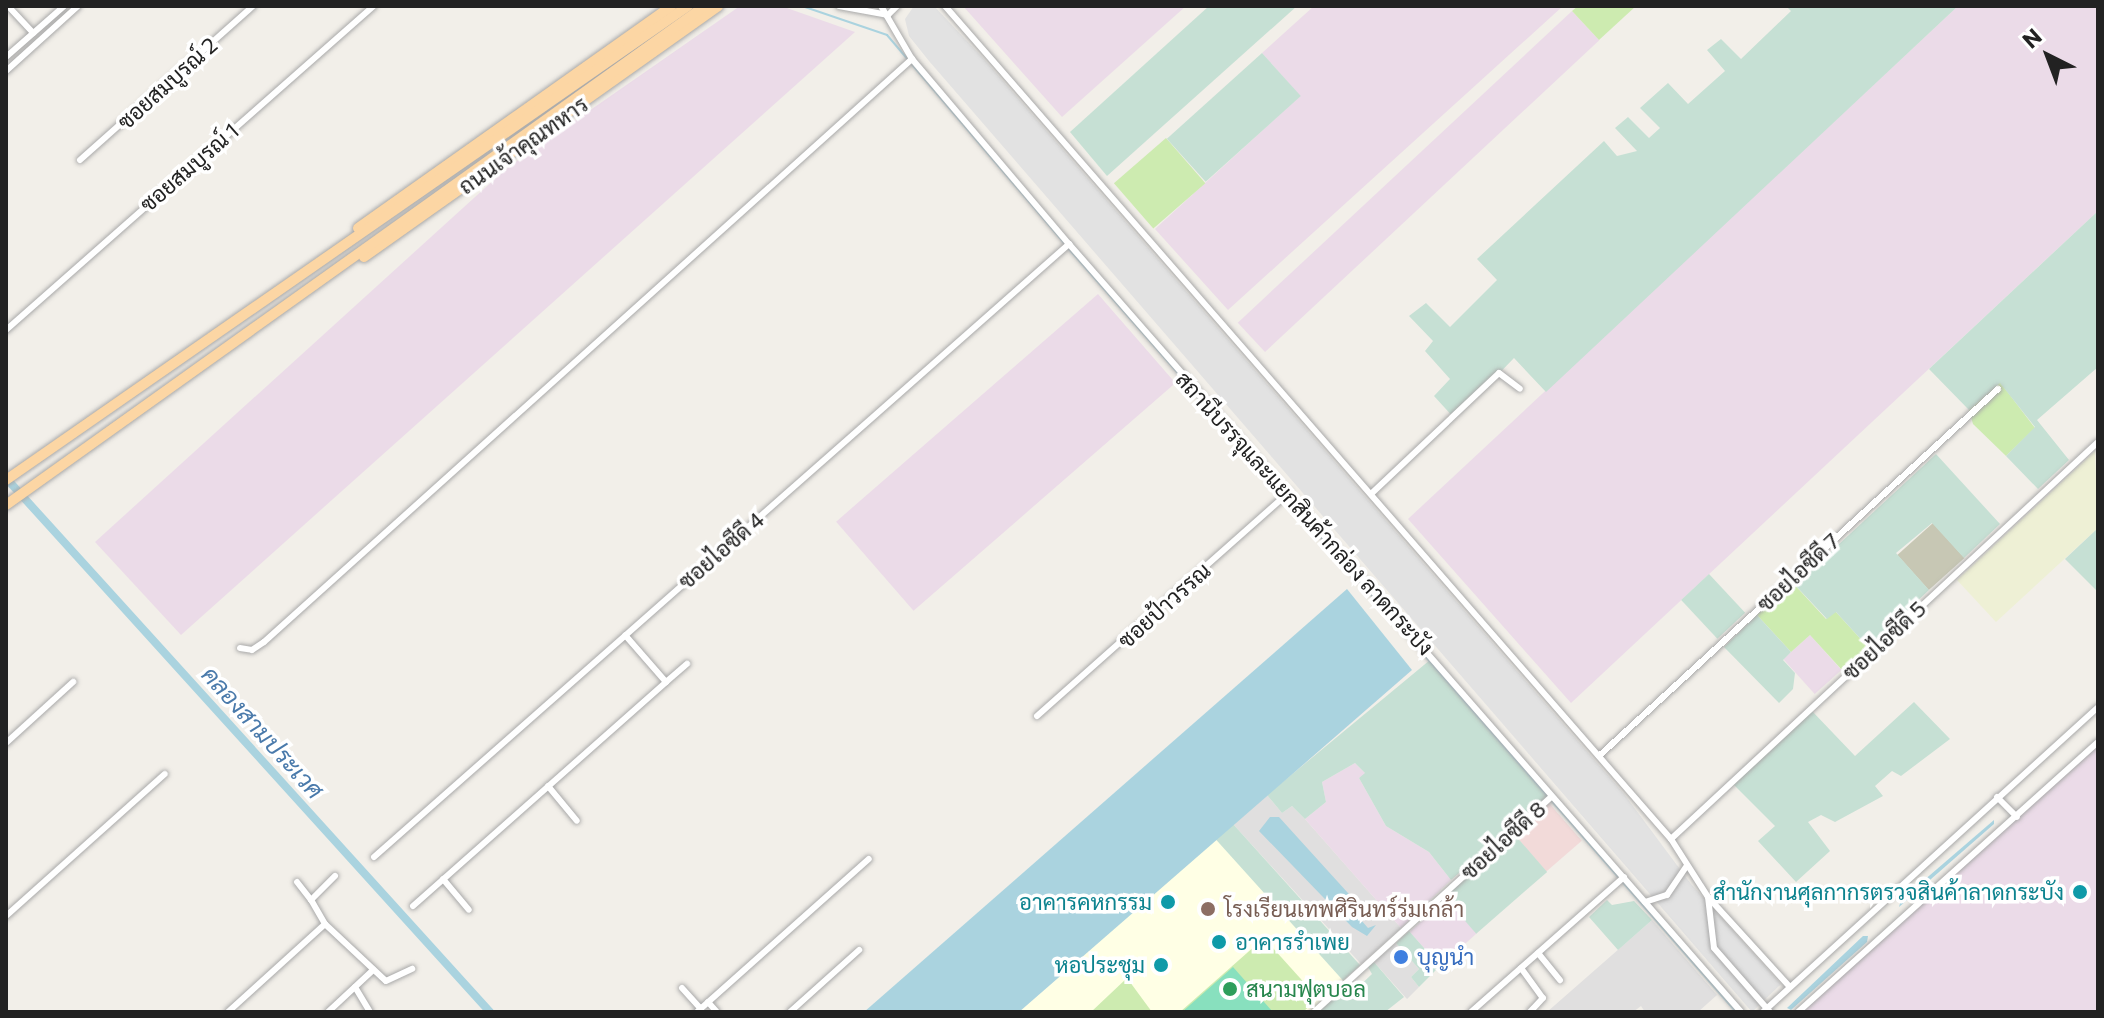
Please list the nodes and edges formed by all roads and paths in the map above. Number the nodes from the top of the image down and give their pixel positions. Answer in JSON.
{"nodes":[{"id":1,"x":8,"y":6,"type":"edge"},
{"id":2,"x":64,"y":6,"type":"edge"},
{"id":3,"x":78,"y":6,"type":"edge"},
{"id":4,"x":253,"y":6,"type":"edge"},
{"id":5,"x":373,"y":6,"type":"edge"},
{"id":6,"x":671,"y":6,"type":"edge"},
{"id":7,"x":688,"y":6,"type":"edge"},
{"id":8,"x":705,"y":6,"type":"edge"},
{"id":9,"x":718,"y":6,"type":"edge"},
{"id":10,"x":839,"y":6,"type":"edge"},
{"id":11,"x":881,"y":6,"type":"edge"},
{"id":12,"x":897,"y":6,"type":"edge"},
{"id":13,"x":945,"y":6,"type":"edge"},
{"id":14,"x":888,"y":15,"type":"junction"},
{"id":15,"x":33,"y":33,"type":"junction"},
{"id":16,"x":6,"y":57,"type":"edge"},
{"id":17,"x":912,"y":59,"type":"junction"},
{"id":18,"x":6,"y":71,"type":"edge"},
{"id":19,"x":562,"y":101,"type":"junction"},
{"id":20,"x":80,"y":160,"type":"dead end"},
{"id":21,"x":1069,"y":244,"type":"junction"},
{"id":22,"x":314,"y":265,"type":"junction"},
{"id":23,"x":324,"y":279,"type":"junction"},
{"id":24,"x":6,"y":330,"type":"edge"},
{"id":25,"x":1520,"y":389,"type":"dead end"},
{"id":26,"x":1998,"y":389,"type":"dead end"},
{"id":27,"x":2098,"y":442,"type":"edge"},
{"id":28,"x":6,"y":480,"type":"edge"},
{"id":29,"x":1289,"y":492,"type":"junction"},
{"id":30,"x":1371,"y":494,"type":"junction"},
{"id":31,"x":6,"y":505,"type":"edge"},
{"id":32,"x":625,"y":635,"type":"junction"},
{"id":33,"x":240,"y":648,"type":"dead end"},
{"id":34,"x":687,"y":664,"type":"dead end"},
{"id":35,"x":73,"y":682,"type":"dead end"},
{"id":36,"x":666,"y":682,"type":"junction"},
{"id":37,"x":2098,"y":707,"type":"edge"},
{"id":38,"x":1037,"y":716,"type":"dead end"},
{"id":39,"x":2098,"y":742,"type":"edge"},
{"id":40,"x":6,"y":743,"type":"edge"},
{"id":41,"x":1599,"y":756,"type":"junction"},
{"id":42,"x":165,"y":774,"type":"dead end"},
{"id":43,"x":548,"y":786,"type":"junction"},
{"id":44,"x":1997,"y":797,"type":"junction"},
{"id":45,"x":1549,"y":799,"type":"junction"},
{"id":46,"x":2017,"y":817,"type":"junction"},
{"id":47,"x":577,"y":821,"type":"dead end"},
{"id":48,"x":1671,"y":839,"type":"junction"},
{"id":49,"x":374,"y":857,"type":"dead end"},
{"id":50,"x":869,"y":859,"type":"dead end"},
{"id":51,"x":1686,"y":867,"type":"junction"},
{"id":52,"x":335,"y":876,"type":"dead end"},
{"id":53,"x":443,"y":879,"type":"junction"},
{"id":54,"x":1621,"y":879,"type":"junction"},
{"id":55,"x":297,"y":882,"type":"dead end"},
{"id":56,"x":1708,"y":897,"type":"junction"},
{"id":57,"x":311,"y":900,"type":"junction"},
{"id":58,"x":1645,"y":902,"type":"junction"},
{"id":59,"x":413,"y":906,"type":"dead end"},
{"id":60,"x":469,"y":910,"type":"dead end"},
{"id":61,"x":6,"y":916,"type":"edge"},
{"id":62,"x":325,"y":924,"type":"junction"},
{"id":63,"x":859,"y":950,"type":"dead end"},
{"id":64,"x":1538,"y":953,"type":"junction"},
{"id":65,"x":1521,"y":968,"type":"junction"},
{"id":66,"x":412,"y":969,"type":"dead end"},
{"id":67,"x":373,"y":970,"type":"junction"},
{"id":68,"x":1560,"y":980,"type":"dead end"},
{"id":69,"x":1788,"y":985,"type":"junction"},
{"id":70,"x":355,"y":987,"type":"junction"},
{"id":71,"x":682,"y":988,"type":"dead end"},
{"id":72,"x":708,"y":1002,"type":"junction"},
{"id":73,"x":1766,"y":1010,"type":"edge"},
{"id":74,"x":699,"y":1011,"type":"edge"},
{"id":75,"x":228,"y":1012,"type":"edge"},
{"id":76,"x":328,"y":1012,"type":"edge"},
{"id":77,"x":370,"y":1012,"type":"edge"},
{"id":78,"x":717,"y":1012,"type":"edge"},
{"id":79,"x":790,"y":1012,"type":"edge"},
{"id":80,"x":1314,"y":1012,"type":"edge"},
{"id":81,"x":1471,"y":1012,"type":"edge"},
{"id":82,"x":1530,"y":1012,"type":"edge"},
{"id":83,"x":1741,"y":1012,"type":"edge"},
{"id":84,"x":1798,"y":1012,"type":"edge"}],
"edges":[{"from":1,"to":15,"type":"street"},
{"from":2,"to":15,"type":"street"},
{"from":3,"to":18,"type":"street"},
{"from":4,"to":20,"type":"street","name":"ซอยสมบูรณ์ 2"},
{"from":5,"to":24,"type":"street","name":"ซอยสมบูรณ์ 1"},
{"from":6,"to":22,"type":"main road","name":"ถนนเจ้าคุณทหาร"},
{"from":7,"to":19,"type":"main road","name":"ถนนเจ้าคุณทหาร"},
{"from":8,"to":19,"type":"main road","name":"ถนนเจ้าคุณทหาร"},
{"from":9,"to":23,"type":"main road","name":"ถนนเจ้าคุณทหาร"},
{"from":10,"to":14,"type":"street"},
{"from":11,"to":14,"type":"street","name":"สถานีบรรจุและแยกสินค้ากล่อง ลาดกระบัง"},
{"from":12,"to":14,"type":"street"},
{"from":13,"to":30,"type":"street"},
{"from":14,"to":17,"type":"street","name":"สถานีบรรจุและแยกสินค้ากล่อง ลาดกระบัง"},
{"from":15,"to":16,"type":"street"},
{"from":17,"to":21,"type":"street","name":"สถานีบรรจุและแยกสินค้ากล่อง ลาดกระบัง"},
{"from":17,"to":33,"type":"street"},
{"from":19,"to":22,"type":"main road","name":"ถนนเจ้าคุณทหาร"},
{"from":19,"to":23,"type":"main road","name":"ถนนเจ้าคุณทหาร"},
{"from":21,"to":29,"type":"street","name":"สถานีบรรจุและแยกสินค้ากล่อง ลาดกระบัง"},
{"from":21,"to":32,"type":"street","name":"ซอยไอซีดี 4"},
{"from":22,"to":28,"type":"main road","name":"ถนนเจ้าคุณทหาร"},
{"from":23,"to":31,"type":"main road","name":"ถนนเจ้าคุณทหาร"},
{"from":25,"to":30,"type":"street"},
{"from":26,"to":41,"type":"street","name":"ซอยไอซีดี 7"},
{"from":27,"to":48,"type":"street","name":"ซอยไอซีดี 5"},
{"from":29,"to":38,"type":"street","name":"ซอยป้าวรรณ"},
{"from":29,"to":45,"type":"street","name":"สถานีบรรจุและแยกสินค้ากล่อง ลาดกระบัง"},
{"from":30,"to":41,"type":"street"},
{"from":32,"to":36,"type":"street"},
{"from":32,"to":49,"type":"street","name":"ซอยไอซีดี 4"},
{"from":34,"to":36,"type":"street"},
{"from":35,"to":40,"type":"street"},
{"from":36,"to":43,"type":"street"},
{"from":37,"to":44,"type":"street"},
{"from":39,"to":46,"type":"street"},
{"from":41,"to":48,"type":"street"},
{"from":42,"to":61,"type":"street"},
{"from":43,"to":47,"type":"street"},
{"from":43,"to":53,"type":"street"},
{"from":44,"to":46,"type":"street"},
{"from":44,"to":69,"type":"street"},
{"from":45,"to":54,"type":"street","name":"สถานีบรรจุและแยกสินค้ากล่อง ลาดกระบัง"},
{"from":45,"to":80,"type":"street","name":"ซอยไอซีดี 8"},
{"from":46,"to":84,"type":"street"},
{"from":48,"to":51,"type":"street"},
{"from":50,"to":72,"type":"street"},
{"from":51,"to":56,"type":"street"},
{"from":51,"to":58,"type":"street"},
{"from":52,"to":57,"type":"street"},
{"from":53,"to":59,"type":"street"},
{"from":53,"to":60,"type":"street"},
{"from":54,"to":58,"type":"street","name":"สถานีบรรจุและแยกสินค้ากล่อง ลาดกระบัง"},
{"from":54,"to":64,"type":"street"},
{"from":55,"to":57,"type":"street"},
{"from":56,"to":69,"type":"street"},
{"from":56,"to":73,"type":"street"},
{"from":57,"to":62,"type":"street"},
{"from":58,"to":83,"type":"street","name":"สถานีบรรจุและแยกสินค้ากล่อง ลาดกระบัง"},
{"from":62,"to":67,"type":"street"},
{"from":62,"to":75,"type":"street"},
{"from":63,"to":79,"type":"street"},
{"from":64,"to":65,"type":"street"},
{"from":64,"to":68,"type":"street"},
{"from":65,"to":81,"type":"street"},
{"from":65,"to":82,"type":"street"},
{"from":66,"to":67,"type":"street"},
{"from":67,"to":70,"type":"street"},
{"from":69,"to":73,"type":"street"},
{"from":70,"to":76,"type":"street"},
{"from":70,"to":77,"type":"street"},
{"from":71,"to":74,"type":"street"},
{"from":72,"to":74,"type":"street"},
{"from":72,"to":78,"type":"street"}]}
